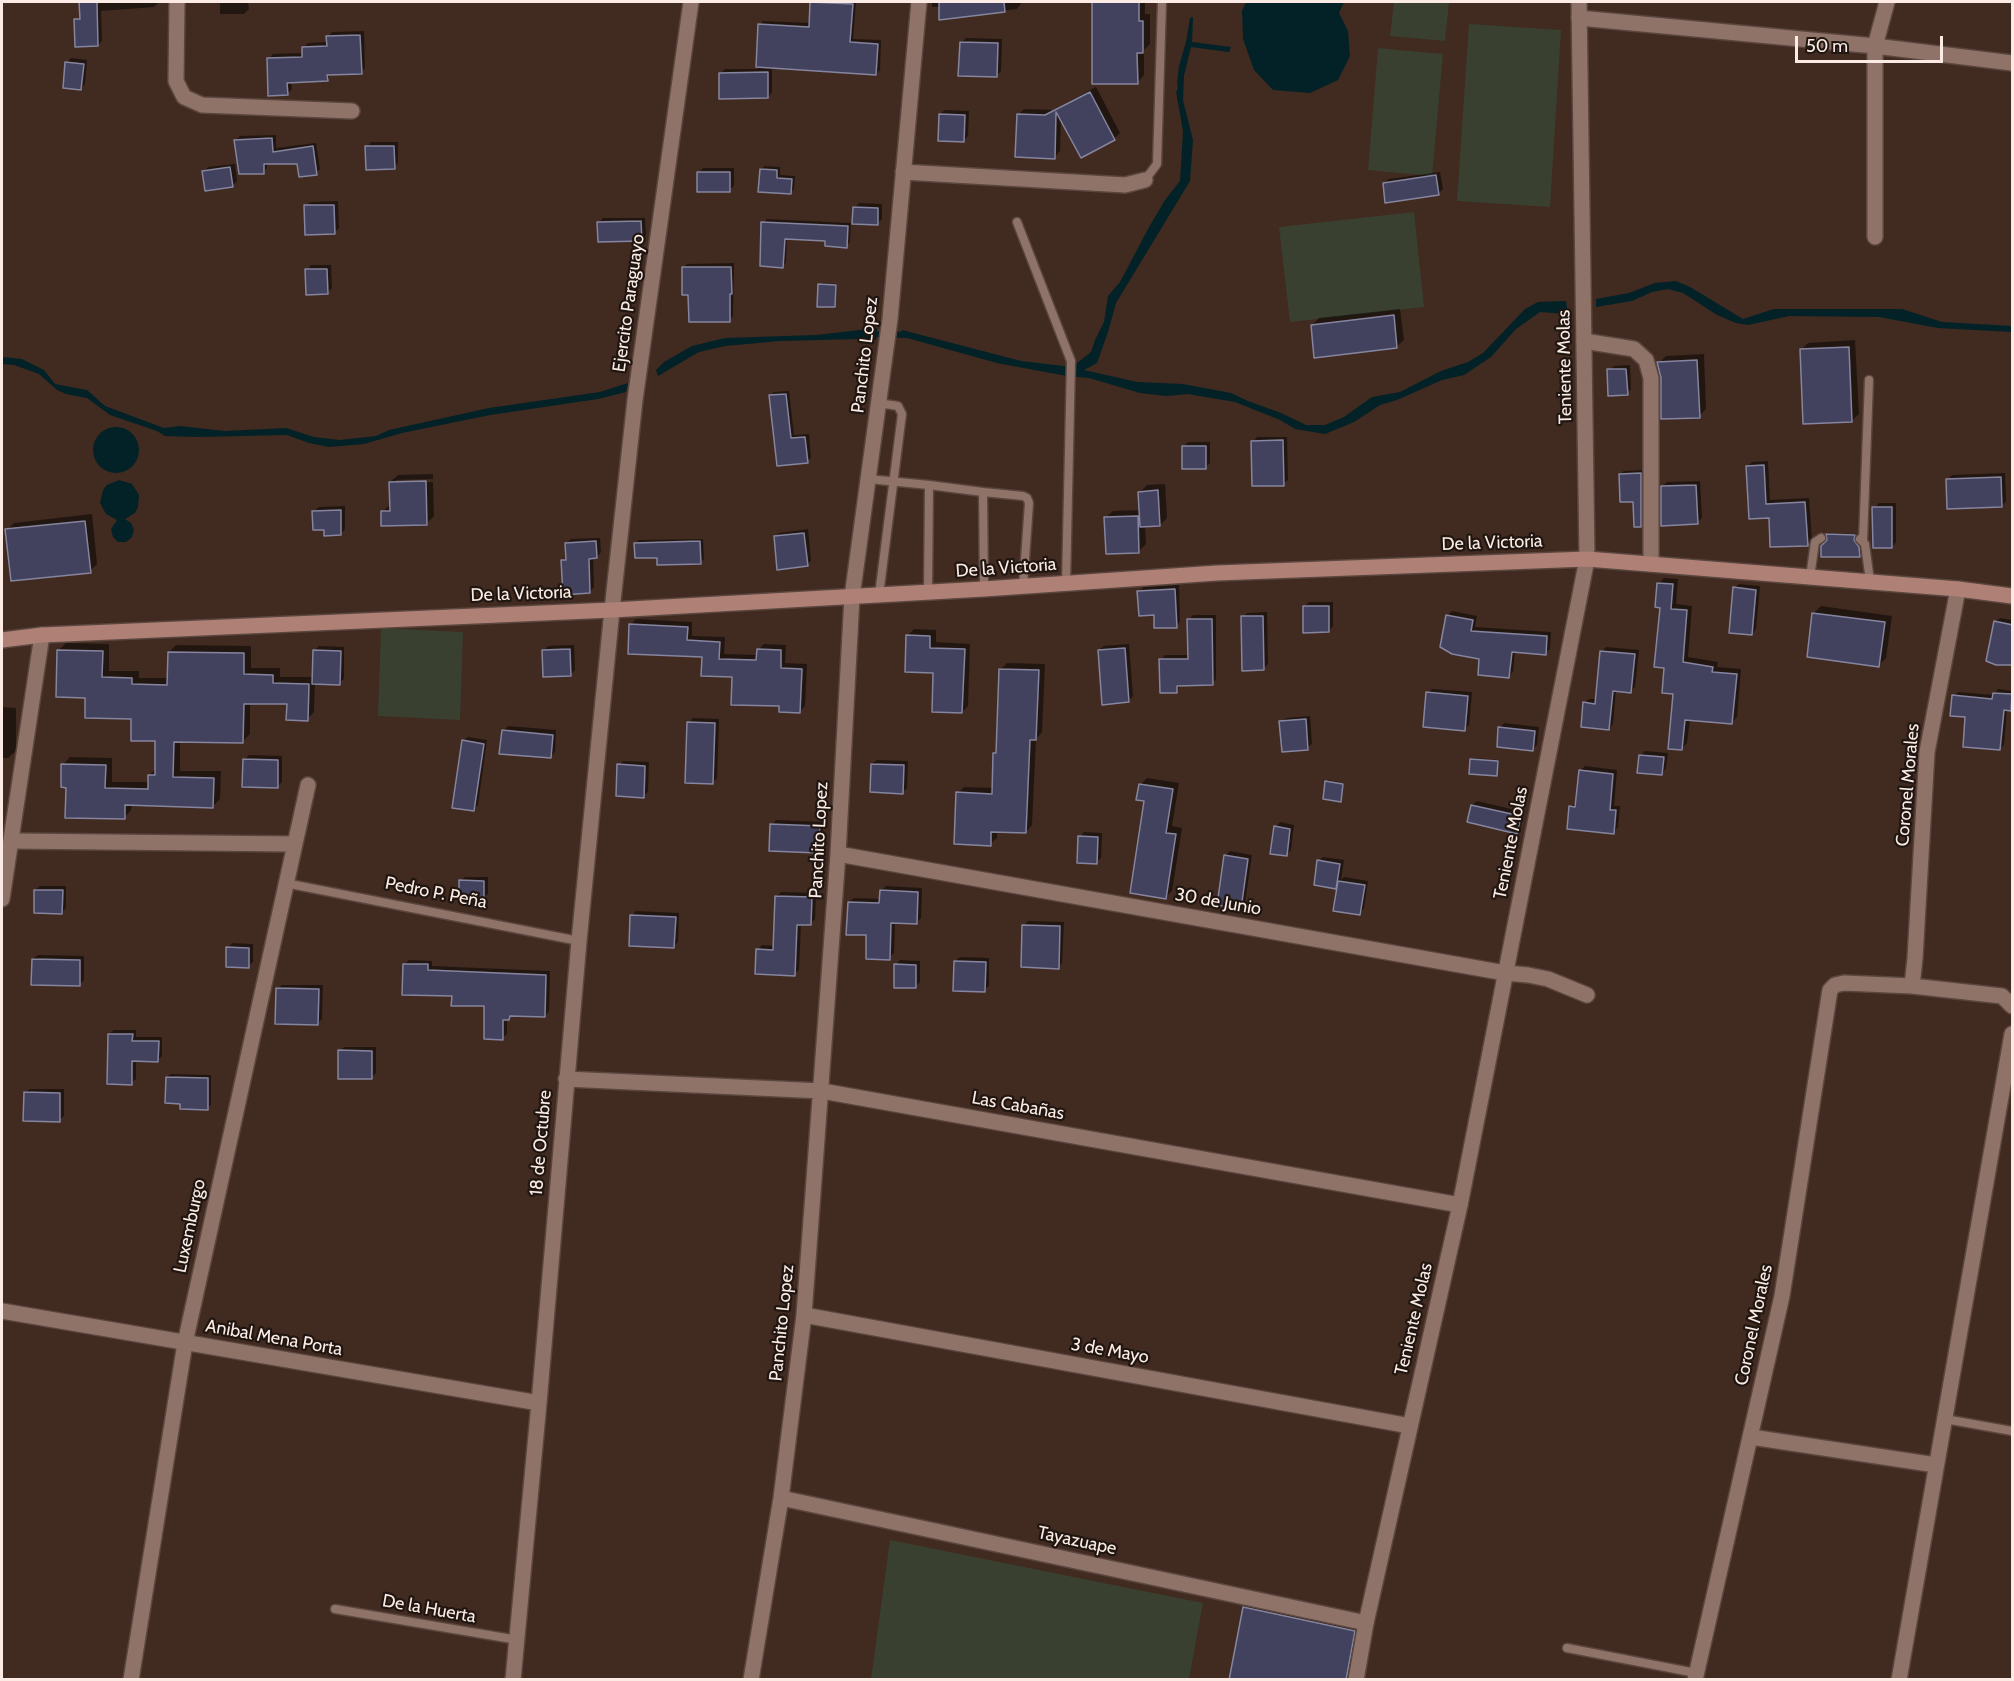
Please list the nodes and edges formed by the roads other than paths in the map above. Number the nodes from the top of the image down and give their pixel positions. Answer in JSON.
{"nodes":[{"id":1,"x":177,"y":2,"type":"edge"},
{"id":2,"x":691,"y":2,"type":"edge"},
{"id":3,"x":920,"y":2,"type":"edge"},
{"id":4,"x":1162,"y":2,"type":"edge"},
{"id":5,"x":1579,"y":2,"type":"edge"},
{"id":6,"x":1887,"y":2,"type":"edge"},
{"id":7,"x":1579,"y":18,"type":"junction"},
{"id":8,"x":1875,"y":46,"type":"junction"},
{"id":9,"x":2013,"y":63,"type":"edge"},
{"id":10,"x":352,"y":111,"type":"dead end"},
{"id":11,"x":903,"y":172,"type":"junction"},
{"id":12,"x":1145,"y":180,"type":"joint"},
{"id":13,"x":1017,"y":222,"type":"dead end"},
{"id":14,"x":1875,"y":237,"type":"dead end"},
{"id":15,"x":1584,"y":340,"type":"junction"},
{"id":16,"x":1869,"y":380,"type":"dead end"},
{"id":17,"x":878,"y":403,"type":"junction"},
{"id":18,"x":868,"y":479,"type":"junction"},
{"id":19,"x":892,"y":482,"type":"junction"},
{"id":20,"x":929,"y":485,"type":"junction"},
{"id":21,"x":983,"y":492,"type":"junction"},
{"id":22,"x":1821,"y":538,"type":"dead end"},
{"id":23,"x":1587,"y":559,"type":"junction"},
{"id":24,"x":1651,"y":564,"type":"junction"},
{"id":25,"x":1810,"y":577,"type":"junction"},
{"id":26,"x":1870,"y":581,"type":"junction"},
{"id":27,"x":1066,"y":584,"type":"junction"},
{"id":28,"x":1023,"y":587,"type":"junction"},
{"id":29,"x":1958,"y":589,"type":"junction"},
{"id":30,"x":984,"y":590,"type":"junction"},
{"id":31,"x":928,"y":592,"type":"junction"},
{"id":32,"x":879,"y":595,"type":"junction"},
{"id":33,"x":2013,"y":596,"type":"edge"},
{"id":34,"x":852,"y":597,"type":"junction"},
{"id":35,"x":612,"y":610,"type":"junction"},
{"id":36,"x":42,"y":635,"type":"junction"},
{"id":37,"x":2,"y":640,"type":"edge"},
{"id":38,"x":308,"y":785,"type":"dead end"},
{"id":39,"x":12,"y":841,"type":"junction"},
{"id":40,"x":294,"y":844,"type":"junction"},
{"id":41,"x":838,"y":854,"type":"junction"},
{"id":42,"x":285,"y":884,"type":"junction"},
{"id":43,"x":2,"y":899,"type":"edge"},
{"id":44,"x":579,"y":941,"type":"junction"},
{"id":45,"x":1505,"y":973,"type":"junction"},
{"id":46,"x":1911,"y":986,"type":"junction"},
{"id":47,"x":1587,"y":995,"type":"dead end"},
{"id":48,"x":2013,"y":1006,"type":"edge"},
{"id":49,"x":2013,"y":1034,"type":"edge"},
{"id":50,"x":566,"y":1079,"type":"junction"},
{"id":51,"x":822,"y":1091,"type":"junction"},
{"id":52,"x":1460,"y":1205,"type":"junction"},
{"id":53,"x":2,"y":1311,"type":"edge"},
{"id":54,"x":804,"y":1315,"type":"junction"},
{"id":55,"x":185,"y":1342,"type":"junction"},
{"id":56,"x":539,"y":1403,"type":"junction"},
{"id":57,"x":1945,"y":1419,"type":"junction"},
{"id":58,"x":1410,"y":1426,"type":"junction"},
{"id":59,"x":2013,"y":1431,"type":"edge"},
{"id":60,"x":1751,"y":1437,"type":"junction"},
{"id":61,"x":1936,"y":1465,"type":"junction"},
{"id":62,"x":781,"y":1498,"type":"junction"},
{"id":63,"x":335,"y":1610,"type":"dead end"},
{"id":64,"x":1366,"y":1623,"type":"junction"},
{"id":65,"x":518,"y":1640,"type":"junction"},
{"id":66,"x":1567,"y":1648,"type":"dead end"},
{"id":67,"x":1696,"y":1676,"type":"edge"},
{"id":68,"x":514,"y":1679,"type":"edge"},
{"id":69,"x":131,"y":1680,"type":"edge"},
{"id":70,"x":751,"y":1680,"type":"edge"},
{"id":71,"x":1356,"y":1680,"type":"edge"},
{"id":72,"x":1899,"y":1680,"type":"edge"}],
"edges":[{"from":1,"to":10,"type":"street"},
{"from":2,"to":35,"type":"street","name":"Ejercito Paraguayo"},
{"from":3,"to":11,"type":"street","name":"Panchito Lopez"},
{"from":4,"to":12,"type":"lane"},
{"from":5,"to":7,"type":"street","name":"Teniente Molas"},
{"from":6,"to":8,"type":"street"},
{"from":7,"to":8,"type":"street"},
{"from":7,"to":15,"type":"street","name":"Teniente Molas"},
{"from":8,"to":9,"type":"street"},
{"from":8,"to":14,"type":"street"},
{"from":11,"to":12,"type":"street"},
{"from":11,"to":17,"type":"street","name":"Panchito Lopez"},
{"from":13,"to":27,"type":"lane"},
{"from":15,"to":23,"type":"street","name":"Teniente Molas"},
{"from":15,"to":24,"type":"street"},
{"from":16,"to":26,"type":"lane"},
{"from":17,"to":18,"type":"street","name":"Panchito Lopez"},
{"from":17,"to":19,"type":"lane"},
{"from":18,"to":19,"type":"lane"},
{"from":18,"to":34,"type":"street","name":"Panchito Lopez"},
{"from":19,"to":20,"type":"lane"},
{"from":19,"to":32,"type":"lane"},
{"from":20,"to":21,"type":"lane"},
{"from":20,"to":31,"type":"lane"},
{"from":21,"to":28,"type":"lane"},
{"from":21,"to":30,"type":"lane"},
{"from":22,"to":25,"type":"lane"},
{"from":23,"to":24,"type":"main road","name":"De la Victoria"},
{"from":23,"to":27,"type":"main road","name":"De la Victoria"},
{"from":23,"to":45,"type":"street","name":"Teniente Molas"},
{"from":24,"to":25,"type":"main road","name":"De la Victoria"},
{"from":25,"to":26,"type":"main road","name":"De la Victoria"},
{"from":26,"to":29,"type":"main road","name":"De la Victoria"},
{"from":27,"to":28,"type":"main road","name":"De la Victoria"},
{"from":28,"to":30,"type":"main road","name":"De la Victoria"},
{"from":29,"to":33,"type":"main road","name":"De la Victoria"},
{"from":29,"to":46,"type":"street","name":"Coronel Morales"},
{"from":30,"to":31,"type":"main road","name":"De la Victoria"},
{"from":31,"to":32,"type":"main road","name":"De la Victoria"},
{"from":32,"to":34,"type":"main road","name":"De la Victoria"},
{"from":34,"to":35,"type":"main road","name":"De la Victoria"},
{"from":34,"to":41,"type":"street","name":"Panchito Lopez"},
{"from":35,"to":36,"type":"main road","name":"De la Victoria"},
{"from":35,"to":44,"type":"street","name":"18 de Octubre"},
{"from":36,"to":37,"type":"main road","name":"De la Victoria"},
{"from":36,"to":39,"type":"street"},
{"from":38,"to":40,"type":"street","name":"Luxemburgo"},
{"from":39,"to":40,"type":"street"},
{"from":39,"to":43,"type":"street"},
{"from":40,"to":42,"type":"street","name":"Luxemburgo"},
{"from":41,"to":45,"type":"street","name":"30 de Junio"},
{"from":41,"to":51,"type":"street","name":"Panchito Lopez"},
{"from":42,"to":44,"type":"lane","name":"Pedro P. Peña"},
{"from":42,"to":55,"type":"street","name":"Luxemburgo"},
{"from":44,"to":50,"type":"street","name":"18 de Octubre"},
{"from":45,"to":47,"type":"street","name":"30 de Junio"},
{"from":45,"to":52,"type":"street","name":"Teniente Molas"},
{"from":46,"to":48,"type":"street"},
{"from":46,"to":60,"type":"street","name":"Coronel Morales"},
{"from":49,"to":57,"type":"street"},
{"from":50,"to":51,"type":"street","name":"Las Cabañas"},
{"from":50,"to":56,"type":"street","name":"18 de Octubre"},
{"from":51,"to":52,"type":"street","name":"Las Cabañas"},
{"from":51,"to":54,"type":"street","name":"Panchito Lopez"},
{"from":52,"to":58,"type":"street","name":"Teniente Molas"},
{"from":53,"to":55,"type":"street","name":"Anibal Mena Porta"},
{"from":54,"to":58,"type":"street","name":"3 de Mayo"},
{"from":54,"to":62,"type":"street","name":"Panchito Lopez"},
{"from":55,"to":56,"type":"street","name":"Anibal Mena Porta"},
{"from":55,"to":69,"type":"street","name":"Luxemburgo"},
{"from":56,"to":65,"type":"street","name":"18 de Octubre"},
{"from":57,"to":59,"type":"lane"},
{"from":57,"to":61,"type":"street"},
{"from":58,"to":64,"type":"street","name":"Teniente Molas"},
{"from":60,"to":61,"type":"street"},
{"from":60,"to":67,"type":"street","name":"Coronel Morales"},
{"from":61,"to":72,"type":"street"},
{"from":62,"to":64,"type":"street","name":"Tayazuape"},
{"from":62,"to":70,"type":"street","name":"Panchito Lopez"},
{"from":63,"to":65,"type":"lane","name":"De la Huerta"},
{"from":64,"to":71,"type":"street","name":"Teniente Molas"},
{"from":65,"to":68,"type":"street","name":"18 de Octubre"},
{"from":66,"to":67,"type":"lane"}]}
